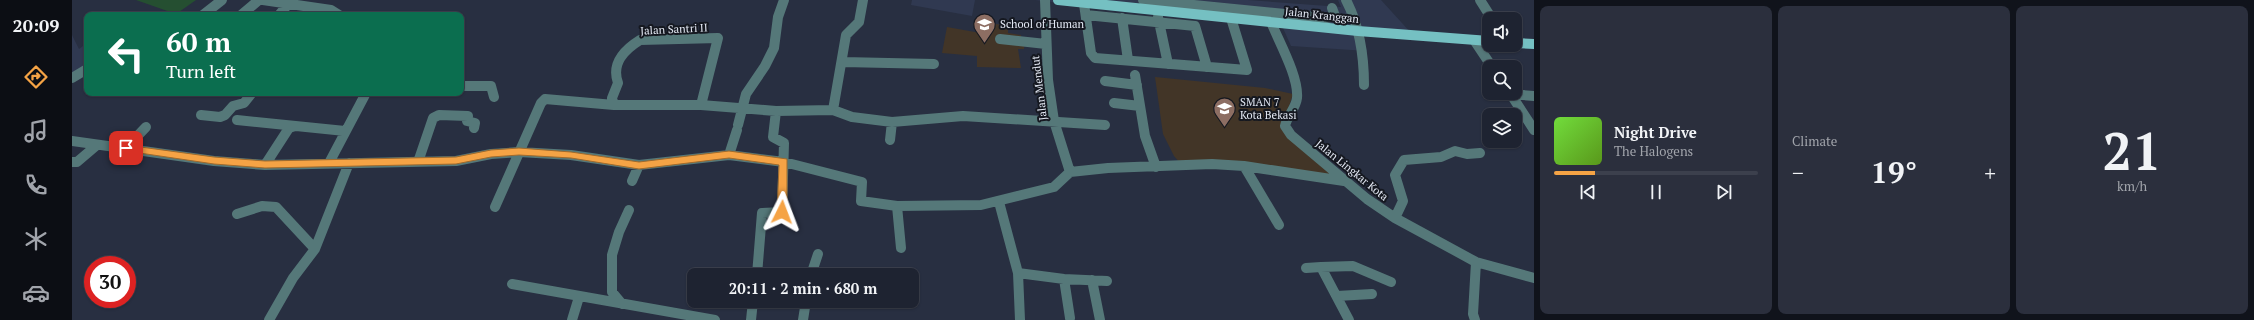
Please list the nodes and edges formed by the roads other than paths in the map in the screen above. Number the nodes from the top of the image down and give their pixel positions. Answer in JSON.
{"nodes":[{"id":1,"x":222,"y":0,"type":"edge"},
{"id":2,"x":259,"y":0,"type":"edge"},
{"id":3,"x":263,"y":0,"type":"edge"},
{"id":4,"x":784,"y":0,"type":"edge"},
{"id":5,"x":863,"y":0,"type":"edge"},
{"id":6,"x":1045,"y":0,"type":"edge"},
{"id":7,"x":1058,"y":0,"type":"edge"},
{"id":8,"x":1099,"y":0,"type":"edge"},
{"id":9,"x":1224,"y":0,"type":"edge"},
{"id":10,"x":1346,"y":0,"type":"edge"},
{"id":11,"x":1480,"y":0,"type":"edge"},
{"id":12,"x":290,"y":2,"type":"junction"},
{"id":13,"x":1329,"y":3,"type":"edge"},
{"id":14,"x":1084,"y":4,"type":"junction"},
{"id":15,"x":1145,"y":4,"type":"edge"},
{"id":16,"x":318,"y":8,"type":"junction"},
{"id":17,"x":207,"y":12,"type":"edge"},
{"id":18,"x":245,"y":12,"type":"edge"},
{"id":19,"x":282,"y":12,"type":"edge"},
{"id":20,"x":314,"y":12,"type":"edge"},
{"id":21,"x":336,"y":12,"type":"edge"},
{"id":22,"x":1488,"y":12,"type":"edge"},
{"id":23,"x":1086,"y":15,"type":"junction"},
{"id":24,"x":1229,"y":15,"type":"junction"},
{"id":25,"x":1122,"y":18,"type":"junction"},
{"id":26,"x":1159,"y":22,"type":"junction"},
{"id":27,"x":1271,"y":22,"type":"junction"},
{"id":28,"x":1358,"y":31,"type":"junction"},
{"id":29,"x":1000,"y":39,"type":"dead end"},
{"id":30,"x":1474,"y":40,"type":"junction"},
{"id":31,"x":1482,"y":41,"type":"edge"},
{"id":32,"x":1046,"y":44,"type":"junction"},
{"id":33,"x":1522,"y":44,"type":"edge"},
{"id":34,"x":1533,"y":46,"type":"edge"},
{"id":35,"x":1128,"y":60,"type":"junction"},
{"id":36,"x":1487,"y":60,"type":"edge"},
{"id":37,"x":843,"y":62,"type":"junction"},
{"id":38,"x":934,"y":64,"type":"dead end"},
{"id":39,"x":1168,"y":64,"type":"junction"},
{"id":40,"x":1207,"y":67,"type":"junction"},
{"id":41,"x":84,"y":71,"type":"edge"},
{"id":42,"x":1135,"y":75,"type":"dead end"},
{"id":43,"x":72,"y":78,"type":"edge"},
{"id":44,"x":1105,"y":81,"type":"dead end"},
{"id":45,"x":1137,"y":85,"type":"junction"},
{"id":46,"x":1364,"y":85,"type":"dead end"},
{"id":47,"x":464,"y":86,"type":"edge"},
{"id":48,"x":1522,"y":94,"type":"edge"},
{"id":49,"x":250,"y":96,"type":"edge"},
{"id":50,"x":364,"y":96,"type":"edge"},
{"id":51,"x":1534,"y":96,"type":"edge"},
{"id":52,"x":494,"y":97,"type":"dead end"},
{"id":53,"x":1515,"y":100,"type":"edge"},
{"id":54,"x":1114,"y":104,"type":"dead end"},
{"id":55,"x":701,"y":105,"type":"junction"},
{"id":56,"x":614,"y":106,"type":"junction"},
{"id":57,"x":1140,"y":106,"type":"junction"},
{"id":58,"x":743,"y":108,"type":"junction"},
{"id":59,"x":833,"y":110,"type":"junction"},
{"id":60,"x":776,"y":111,"type":"junction"},
{"id":61,"x":201,"y":115,"type":"dead end"},
{"id":62,"x":237,"y":120,"type":"dead end"},
{"id":63,"x":1054,"y":121,"type":"junction"},
{"id":64,"x":892,"y":122,"type":"junction"},
{"id":65,"x":1105,"y":125,"type":"dead end"},
{"id":66,"x":295,"y":126,"type":"junction"},
{"id":67,"x":146,"y":127,"type":"dead end"},
{"id":68,"x":1533,"y":127,"type":"edge"},
{"id":69,"x":474,"y":128,"type":"dead end"},
{"id":70,"x":345,"y":131,"type":"junction"},
{"id":71,"x":890,"y":140,"type":"dead end"},
{"id":72,"x":72,"y":141,"type":"edge"},
{"id":73,"x":98,"y":145,"type":"junction"},
{"id":74,"x":126,"y":148,"type":"junction"},
{"id":75,"x":519,"y":152,"type":"junction"},
{"id":76,"x":1480,"y":153,"type":"dead end"},
{"id":77,"x":729,"y":155,"type":"junction"},
{"id":78,"x":72,"y":162,"type":"edge"},
{"id":79,"x":349,"y":162,"type":"junction"},
{"id":80,"x":418,"y":162,"type":"junction"},
{"id":81,"x":784,"y":162,"type":"junction"},
{"id":82,"x":329,"y":163,"type":"junction"},
{"id":83,"x":265,"y":165,"type":"junction"},
{"id":84,"x":639,"y":165,"type":"junction"},
{"id":85,"x":1244,"y":166,"type":"junction"},
{"id":86,"x":1156,"y":167,"type":"junction"},
{"id":87,"x":1070,"y":172,"type":"junction"},
{"id":88,"x":632,"y":181,"type":"dead end"},
{"id":89,"x":1344,"y":181,"type":"junction"},
{"id":90,"x":999,"y":202,"type":"junction"},
{"id":91,"x":897,"y":206,"type":"junction"},
{"id":92,"x":495,"y":207,"type":"dead end"},
{"id":93,"x":629,"y":210,"type":"dead end"},
{"id":94,"x":237,"y":214,"type":"dead end"},
{"id":95,"x":1395,"y":218,"type":"junction"},
{"id":96,"x":1279,"y":225,"type":"dead end"},
{"id":97,"x":901,"y":248,"type":"dead end"},
{"id":98,"x":315,"y":249,"type":"junction"},
{"id":99,"x":818,"y":254,"type":"dead end"},
{"id":100,"x":1476,"y":262,"type":"junction"},
{"id":101,"x":1321,"y":267,"type":"junction"},
{"id":102,"x":758,"y":268,"type":"edge"},
{"id":103,"x":814,"y":268,"type":"edge"},
{"id":104,"x":1306,"y":268,"type":"dead end"},
{"id":105,"x":1018,"y":273,"type":"junction"},
{"id":106,"x":1534,"y":278,"type":"edge"},
{"id":107,"x":1064,"y":279,"type":"junction"},
{"id":108,"x":1092,"y":280,"type":"junction"},
{"id":109,"x":1107,"y":281,"type":"dead end"},
{"id":110,"x":1391,"y":282,"type":"dead end"},
{"id":111,"x":512,"y":284,"type":"dead end"},
{"id":112,"x":1372,"y":294,"type":"dead end"},
{"id":113,"x":1337,"y":296,"type":"junction"},
{"id":114,"x":578,"y":297,"type":"junction"},
{"id":115,"x":622,"y":304,"type":"junction"},
{"id":116,"x":752,"y":308,"type":"edge"},
{"id":117,"x":805,"y":308,"type":"edge"},
{"id":118,"x":1070,"y":318,"type":"dead end"},
{"id":119,"x":269,"y":320,"type":"edge"},
{"id":120,"x":572,"y":320,"type":"edge"},
{"id":121,"x":711,"y":320,"type":"edge"},
{"id":122,"x":751,"y":320,"type":"edge"},
{"id":123,"x":803,"y":320,"type":"edge"},
{"id":124,"x":1020,"y":320,"type":"edge"},
{"id":125,"x":1100,"y":320,"type":"edge"},
{"id":126,"x":1350,"y":320,"type":"edge"},
{"id":127,"x":1475,"y":320,"type":"edge"}],
"edges":[{"from":1,"to":17,"type":"street"},
{"from":2,"to":18,"type":"street"},
{"from":3,"to":12,"type":"street"},
{"from":4,"to":58,"type":"street"},
{"from":5,"to":37,"type":"street"},
{"from":6,"to":32,"type":"street","name":"Jalan Mendut"},
{"from":7,"to":14,"type":"main road","name":"Jalan Kranggan"},
{"from":8,"to":15,"type":"street"},
{"from":9,"to":24,"type":"street"},
{"from":10,"to":28,"type":"street"},
{"from":11,"to":22,"type":"street"},
{"from":12,"to":16,"type":"street"},
{"from":12,"to":19,"type":"street"},
{"from":13,"to":24,"type":"street"},
{"from":14,"to":15,"type":"main road","name":"Jalan Kranggan"},
{"from":14,"to":23,"type":"street"},
{"from":15,"to":24,"type":"main road","name":"Jalan Kranggan"},
{"from":15,"to":24,"type":"street"},
{"from":15,"to":26,"type":"street"},
{"from":16,"to":20,"type":"street"},
{"from":16,"to":21,"type":"street"},
{"from":23,"to":25,"type":"street"},
{"from":23,"to":35,"type":"street"},
{"from":24,"to":27,"type":"main road","name":"Jalan Kranggan"},
{"from":24,"to":40,"type":"street"},
{"from":25,"to":26,"type":"street"},
{"from":25,"to":35,"type":"street"},
{"from":26,"to":39,"type":"street"},
{"from":26,"to":40,"type":"street"},
{"from":27,"to":28,"type":"main road","name":"Jalan Kranggan"},
{"from":27,"to":89,"type":"street","name":"Jalan Lingkar Kota"},
{"from":28,"to":30,"type":"main road","name":"Jalan Kranggan"},
{"from":28,"to":46,"type":"street"},
{"from":29,"to":32,"type":"street"},
{"from":30,"to":31,"type":"main road","name":"Jalan Kranggan"},
{"from":30,"to":36,"type":"street"},
{"from":32,"to":63,"type":"street","name":"Jalan Mendut"},
{"from":33,"to":34,"type":"main road"},
{"from":35,"to":39,"type":"street"},
{"from":37,"to":38,"type":"street"},
{"from":37,"to":59,"type":"street"},
{"from":39,"to":40,"type":"street"},
{"from":41,"to":43,"type":"street"},
{"from":42,"to":45,"type":"street"},
{"from":44,"to":45,"type":"street"},
{"from":45,"to":57,"type":"street"},
{"from":47,"to":52,"type":"street"},
{"from":48,"to":51,"type":"street"},
{"from":49,"to":61,"type":"street"},
{"from":50,"to":70,"type":"street"},
{"from":53,"to":68,"type":"street"},
{"from":54,"to":57,"type":"street"},
{"from":55,"to":56,"type":"street"},
{"from":55,"to":56,"type":"street","name":"Jalan Santri II"},
{"from":55,"to":58,"type":"street"},
{"from":56,"to":75,"type":"street"},
{"from":57,"to":86,"type":"street"},
{"from":58,"to":60,"type":"street"},
{"from":58,"to":77,"type":"street"},
{"from":59,"to":60,"type":"street"},
{"from":59,"to":64,"type":"street"},
{"from":60,"to":81,"type":"street"},
{"from":62,"to":66,"type":"street"},
{"from":63,"to":64,"type":"street"},
{"from":63,"to":65,"type":"street"},
{"from":63,"to":87,"type":"street","name":"Jalan Mendut"},
{"from":64,"to":71,"type":"street"},
{"from":66,"to":70,"type":"street"},
{"from":66,"to":83,"type":"street"},
{"from":67,"to":74,"type":"street"},
{"from":69,"to":80,"type":"street"},
{"from":70,"to":82,"type":"street"},
{"from":72,"to":73,"type":"street"},
{"from":73,"to":74,"type":"street"},
{"from":73,"to":78,"type":"street"},
{"from":74,"to":83,"type":"street"},
{"from":75,"to":80,"type":"street"},
{"from":75,"to":84,"type":"street"},
{"from":75,"to":92,"type":"street"},
{"from":76,"to":95,"type":"street"},
{"from":77,"to":81,"type":"street"},
{"from":77,"to":84,"type":"street"},
{"from":79,"to":80,"type":"street"},
{"from":79,"to":82,"type":"street"},
{"from":79,"to":98,"type":"street"},
{"from":81,"to":91,"type":"street"},
{"from":81,"to":102,"type":"street"},
{"from":82,"to":83,"type":"street"},
{"from":84,"to":88,"type":"street"},
{"from":85,"to":86,"type":"street"},
{"from":85,"to":89,"type":"street"},
{"from":85,"to":96,"type":"street"},
{"from":86,"to":87,"type":"street"},
{"from":87,"to":90,"type":"street"},
{"from":89,"to":95,"type":"street","name":"Jalan Lingkar Kota"},
{"from":90,"to":91,"type":"street"},
{"from":90,"to":105,"type":"street"},
{"from":91,"to":97,"type":"street"},
{"from":93,"to":115,"type":"street"},
{"from":94,"to":98,"type":"street"},
{"from":95,"to":100,"type":"street","name":"Jalan Lingkar Kota"},
{"from":98,"to":119,"type":"street"},
{"from":99,"to":103,"type":"street"},
{"from":100,"to":106,"type":"street","name":"Jalan Lingkar Kota"},
{"from":100,"to":127,"type":"street"},
{"from":101,"to":104,"type":"street"},
{"from":101,"to":110,"type":"street"},
{"from":101,"to":113,"type":"street"},
{"from":105,"to":107,"type":"street"},
{"from":105,"to":124,"type":"street"},
{"from":107,"to":108,"type":"street"},
{"from":107,"to":118,"type":"street"},
{"from":108,"to":109,"type":"street"},
{"from":108,"to":125,"type":"street"},
{"from":111,"to":114,"type":"street"},
{"from":112,"to":113,"type":"street"},
{"from":113,"to":126,"type":"street"},
{"from":114,"to":115,"type":"street"},
{"from":114,"to":120,"type":"street"},
{"from":115,"to":121,"type":"street"},
{"from":116,"to":122,"type":"street"},
{"from":117,"to":123,"type":"street"}]}
